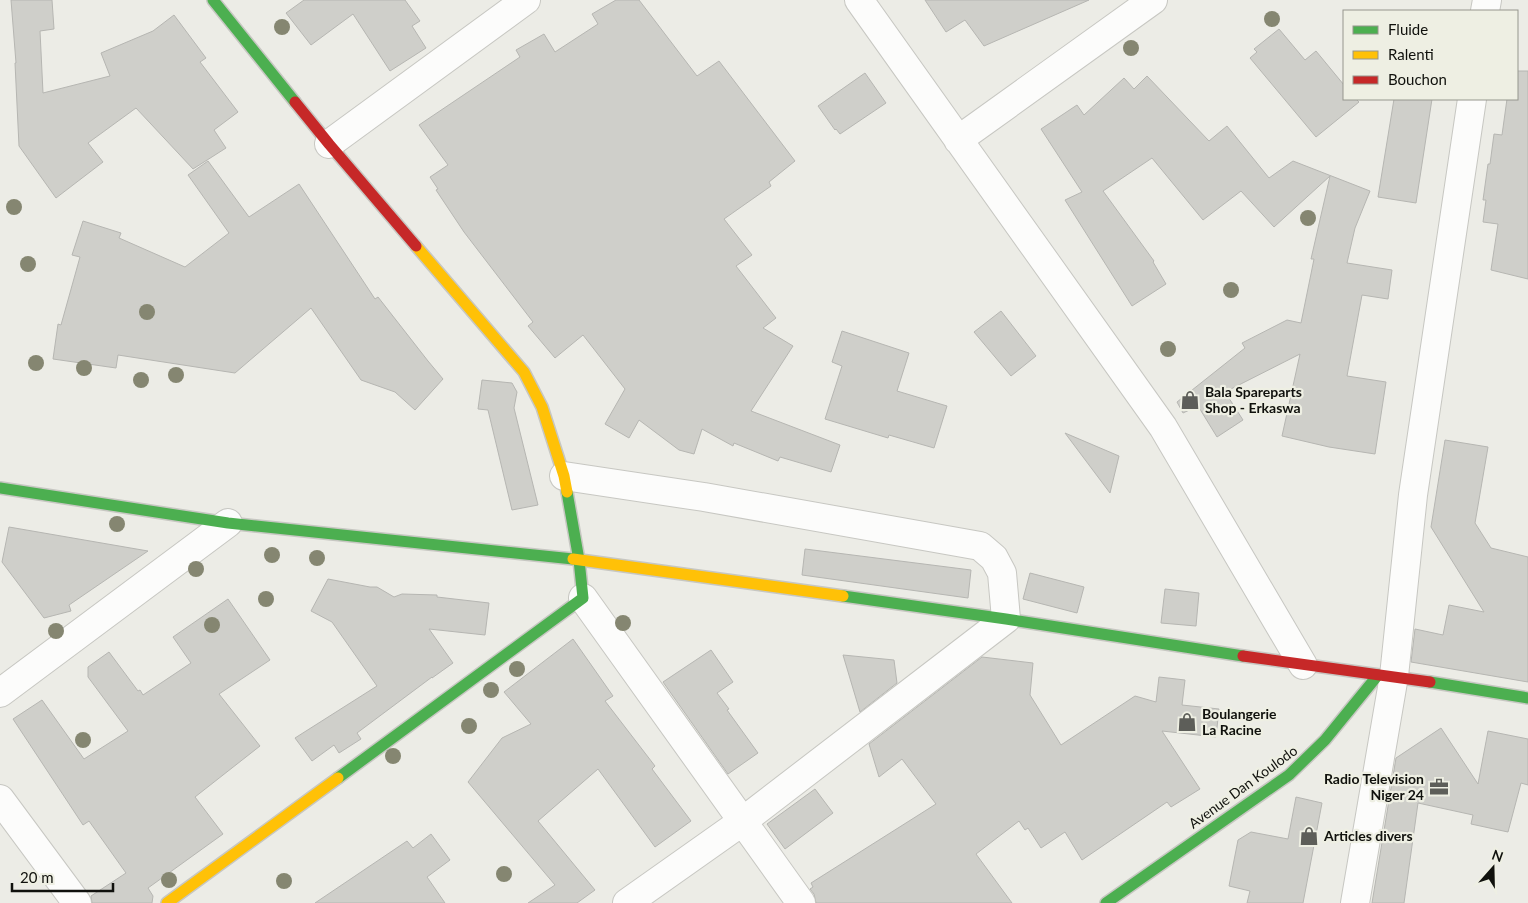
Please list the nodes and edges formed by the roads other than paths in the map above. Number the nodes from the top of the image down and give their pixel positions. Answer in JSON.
{"nodes":[{"id":1,"x":213,"y":0,"type":"edge"},
{"id":2,"x":526,"y":0,"type":"edge"},
{"id":3,"x":859,"y":0,"type":"edge"},
{"id":4,"x":1153,"y":0,"type":"edge"},
{"id":5,"x":1472,"y":100,"type":"edge"},
{"id":6,"x":958,"y":140,"type":"junction"},
{"id":7,"x":329,"y":144,"type":"junction"},
{"id":8,"x":564,"y":476,"type":"junction"},
{"id":9,"x":0,"y":488,"type":"edge"},
{"id":10,"x":228,"y":523,"type":"junction"},
{"id":11,"x":579,"y":560,"type":"junction"},
{"id":12,"x":583,"y":598,"type":"junction"},
{"id":13,"x":1006,"y":619,"type":"junction"},
{"id":14,"x":1303,"y":665,"type":"junction"},
{"id":15,"x":1386,"y":676,"type":"junction"},
{"id":16,"x":0,"y":693,"type":"edge"},
{"id":17,"x":1528,"y":698,"type":"edge"},
{"id":18,"x":0,"y":799,"type":"edge"},
{"id":19,"x":743,"y":821,"type":"junction"},
{"id":20,"x":77,"y":903,"type":"edge"},
{"id":21,"x":167,"y":903,"type":"edge"},
{"id":22,"x":627,"y":903,"type":"edge"},
{"id":23,"x":801,"y":903,"type":"edge"},
{"id":24,"x":1106,"y":903,"type":"edge"},
{"id":25,"x":1354,"y":903,"type":"edge"}],
"edges":[{"from":1,"to":7,"type":"street"},
{"from":2,"to":7,"type":"street"},
{"from":3,"to":6,"type":"street"},
{"from":4,"to":6,"type":"street"},
{"from":5,"to":15,"type":"street"},
{"from":6,"to":14,"type":"street"},
{"from":7,"to":8,"type":"street"},
{"from":8,"to":11,"type":"street"},
{"from":8,"to":13,"type":"street"},
{"from":9,"to":10,"type":"street"},
{"from":10,"to":11,"type":"street"},
{"from":10,"to":16,"type":"street"},
{"from":11,"to":12,"type":"street"},
{"from":11,"to":13,"type":"street"},
{"from":12,"to":19,"type":"street"},
{"from":12,"to":21,"type":"street"},
{"from":13,"to":14,"type":"street"},
{"from":13,"to":19,"type":"street"},
{"from":14,"to":15,"type":"street"},
{"from":15,"to":17,"type":"street"},
{"from":15,"to":24,"type":"street","name":"Avenue Dan Koulodo"},
{"from":15,"to":25,"type":"street"},
{"from":18,"to":20,"type":"street"},
{"from":19,"to":22,"type":"street"},
{"from":19,"to":23,"type":"street"}]}
